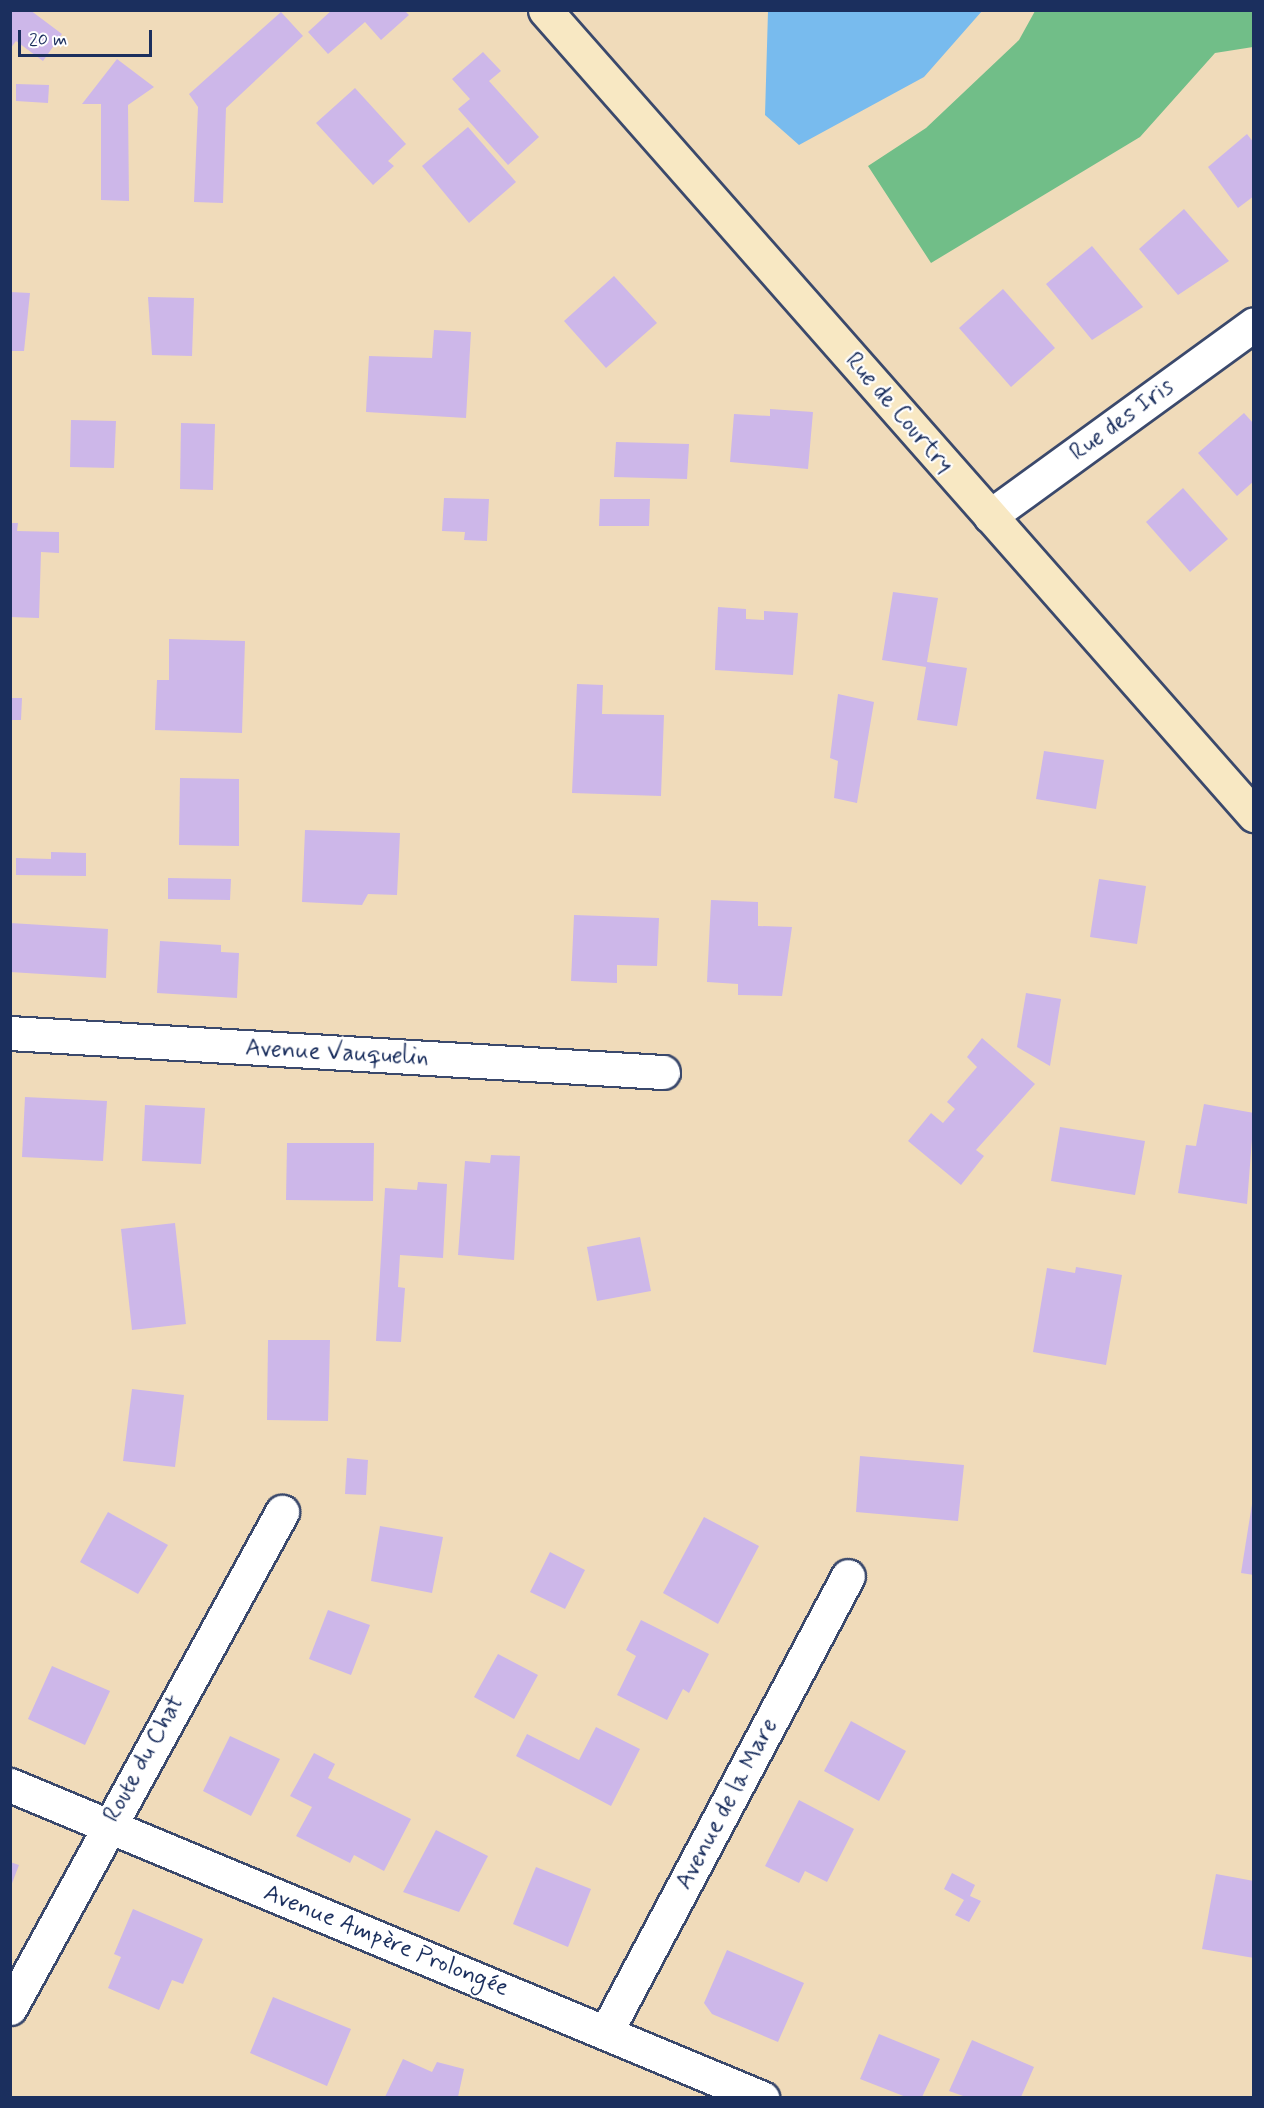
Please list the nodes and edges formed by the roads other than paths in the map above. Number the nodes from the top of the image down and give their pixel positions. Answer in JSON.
{"nodes":[{"id":1,"x":544,"y":10,"type":"edge"},
{"id":2,"x":1254,"y":324,"type":"edge"},
{"id":3,"x":990,"y":516,"type":"junction"},
{"id":4,"x":1254,"y":815,"type":"edge"},
{"id":5,"x":10,"y":1033,"type":"edge"},
{"id":6,"x":663,"y":1072,"type":"dead end"},
{"id":7,"x":282,"y":1512,"type":"dead end"},
{"id":8,"x":848,"y":1576,"type":"dead end"},
{"id":9,"x":10,"y":1785,"type":"edge"},
{"id":10,"x":107,"y":1826,"type":"junction"},
{"id":11,"x":10,"y":2008,"type":"edge"},
{"id":12,"x":606,"y":2032,"type":"junction"},
{"id":13,"x":762,"y":2097,"type":"edge"}],
"edges":[{"from":1,"to":3,"type":"street","name":"Rue de Courtry"},
{"from":2,"to":3,"type":"street","name":"Rue des Iris"},
{"from":3,"to":4,"type":"street","name":"Rue de Courtry"},
{"from":5,"to":6,"type":"street","name":"Avenue Vauquelin"},
{"from":7,"to":10,"type":"street","name":"Route du Chat"},
{"from":8,"to":12,"type":"street","name":"Avenue de la Mare"},
{"from":9,"to":10,"type":"street","name":"Avenue Ampère Prolongée"},
{"from":10,"to":11,"type":"street","name":"Route du Chat"},
{"from":10,"to":12,"type":"street","name":"Avenue Ampère Prolongée"},
{"from":12,"to":13,"type":"street","name":"Avenue Ampère Prolongée"}]}
